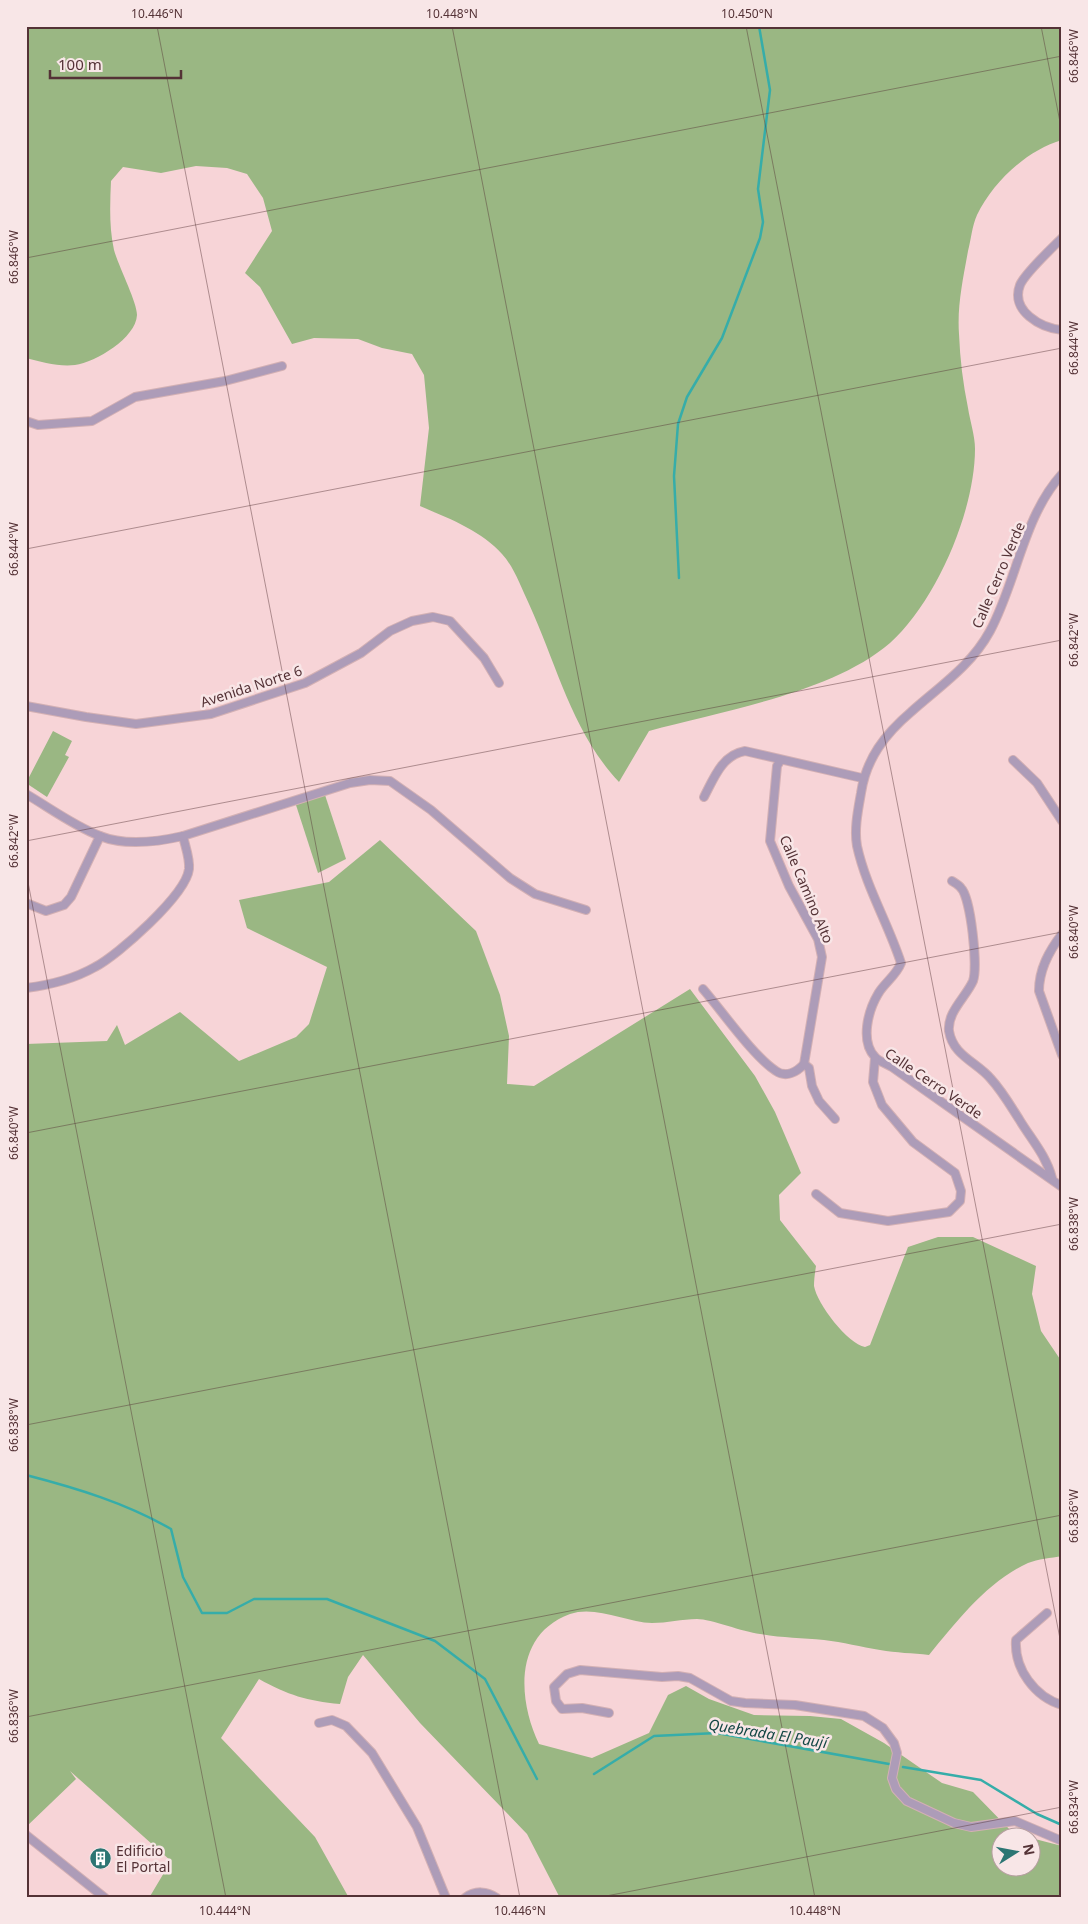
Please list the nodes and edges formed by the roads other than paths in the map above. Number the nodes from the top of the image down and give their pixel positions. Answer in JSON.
{"nodes":[{"id":1,"x":1062,"y":238,"type":"edge"},
{"id":2,"x":1062,"y":330,"type":"edge"},
{"id":3,"x":282,"y":366,"type":"dead end"},
{"id":4,"x":26,"y":421,"type":"edge"},
{"id":5,"x":1062,"y":474,"type":"edge"},
{"id":6,"x":499,"y":683,"type":"dead end"},
{"id":7,"x":26,"y":706,"type":"edge"},
{"id":8,"x":1013,"y":760,"type":"dead end"},
{"id":9,"x":780,"y":761,"type":"junction"},
{"id":10,"x":862,"y":778,"type":"junction"},
{"id":11,"x":26,"y":794,"type":"edge"},
{"id":12,"x":704,"y":797,"type":"dead end"},
{"id":13,"x":1062,"y":821,"type":"edge"},
{"id":14,"x":100,"y":836,"type":"junction"},
{"id":15,"x":183,"y":836,"type":"junction"},
{"id":16,"x":952,"y":881,"type":"dead end"},
{"id":17,"x":26,"y":903,"type":"edge"},
{"id":18,"x":586,"y":910,"type":"dead end"},
{"id":19,"x":1062,"y":934,"type":"edge"},
{"id":20,"x":26,"y":988,"type":"edge"},
{"id":21,"x":703,"y":989,"type":"dead end"},
{"id":22,"x":1062,"y":1055,"type":"edge"},
{"id":23,"x":875,"y":1058,"type":"junction"},
{"id":24,"x":804,"y":1064,"type":"junction"},
{"id":25,"x":835,"y":1119,"type":"dead end"},
{"id":26,"x":1052,"y":1178,"type":"junction"},
{"id":27,"x":1062,"y":1187,"type":"edge"},
{"id":28,"x":816,"y":1194,"type":"dead end"},
{"id":29,"x":1047,"y":1614,"type":"dead end"},
{"id":30,"x":1062,"y":1705,"type":"edge"},
{"id":31,"x":609,"y":1713,"type":"dead end"},
{"id":32,"x":319,"y":1722,"type":"dead end"},
{"id":33,"x":26,"y":1835,"type":"edge"},
{"id":34,"x":1062,"y":1841,"type":"edge"},
{"id":35,"x":105,"y":1898,"type":"edge"},
{"id":36,"x":446,"y":1898,"type":"edge"},
{"id":37,"x":465,"y":1898,"type":"edge"},
{"id":38,"x":497,"y":1898,"type":"edge"}],
"edges":[{"from":1,"to":2,"type":"street"},
{"from":3,"to":4,"type":"street"},
{"from":5,"to":10,"type":"street","name":"Calle Cerro Verde"},
{"from":6,"to":7,"type":"street","name":"Avenida Norte 6"},
{"from":8,"to":13,"type":"street"},
{"from":9,"to":10,"type":"street"},
{"from":9,"to":12,"type":"street"},
{"from":9,"to":24,"type":"street","name":"Calle Camino Alto"},
{"from":10,"to":23,"type":"street","name":"Calle Cerro Verde"},
{"from":11,"to":14,"type":"street"},
{"from":14,"to":15,"type":"street"},
{"from":14,"to":17,"type":"street"},
{"from":15,"to":18,"type":"street"},
{"from":15,"to":20,"type":"street"},
{"from":16,"to":26,"type":"street"},
{"from":19,"to":22,"type":"street"},
{"from":21,"to":24,"type":"street"},
{"from":23,"to":26,"type":"street","name":"Calle Cerro Verde"},
{"from":23,"to":28,"type":"street"},
{"from":24,"to":25,"type":"street"},
{"from":26,"to":27,"type":"street","name":"Calle Cerro Verde"},
{"from":29,"to":30,"type":"street"},
{"from":31,"to":34,"type":"street"},
{"from":32,"to":36,"type":"street"},
{"from":33,"to":35,"type":"street"},
{"from":37,"to":38,"type":"street"}]}
